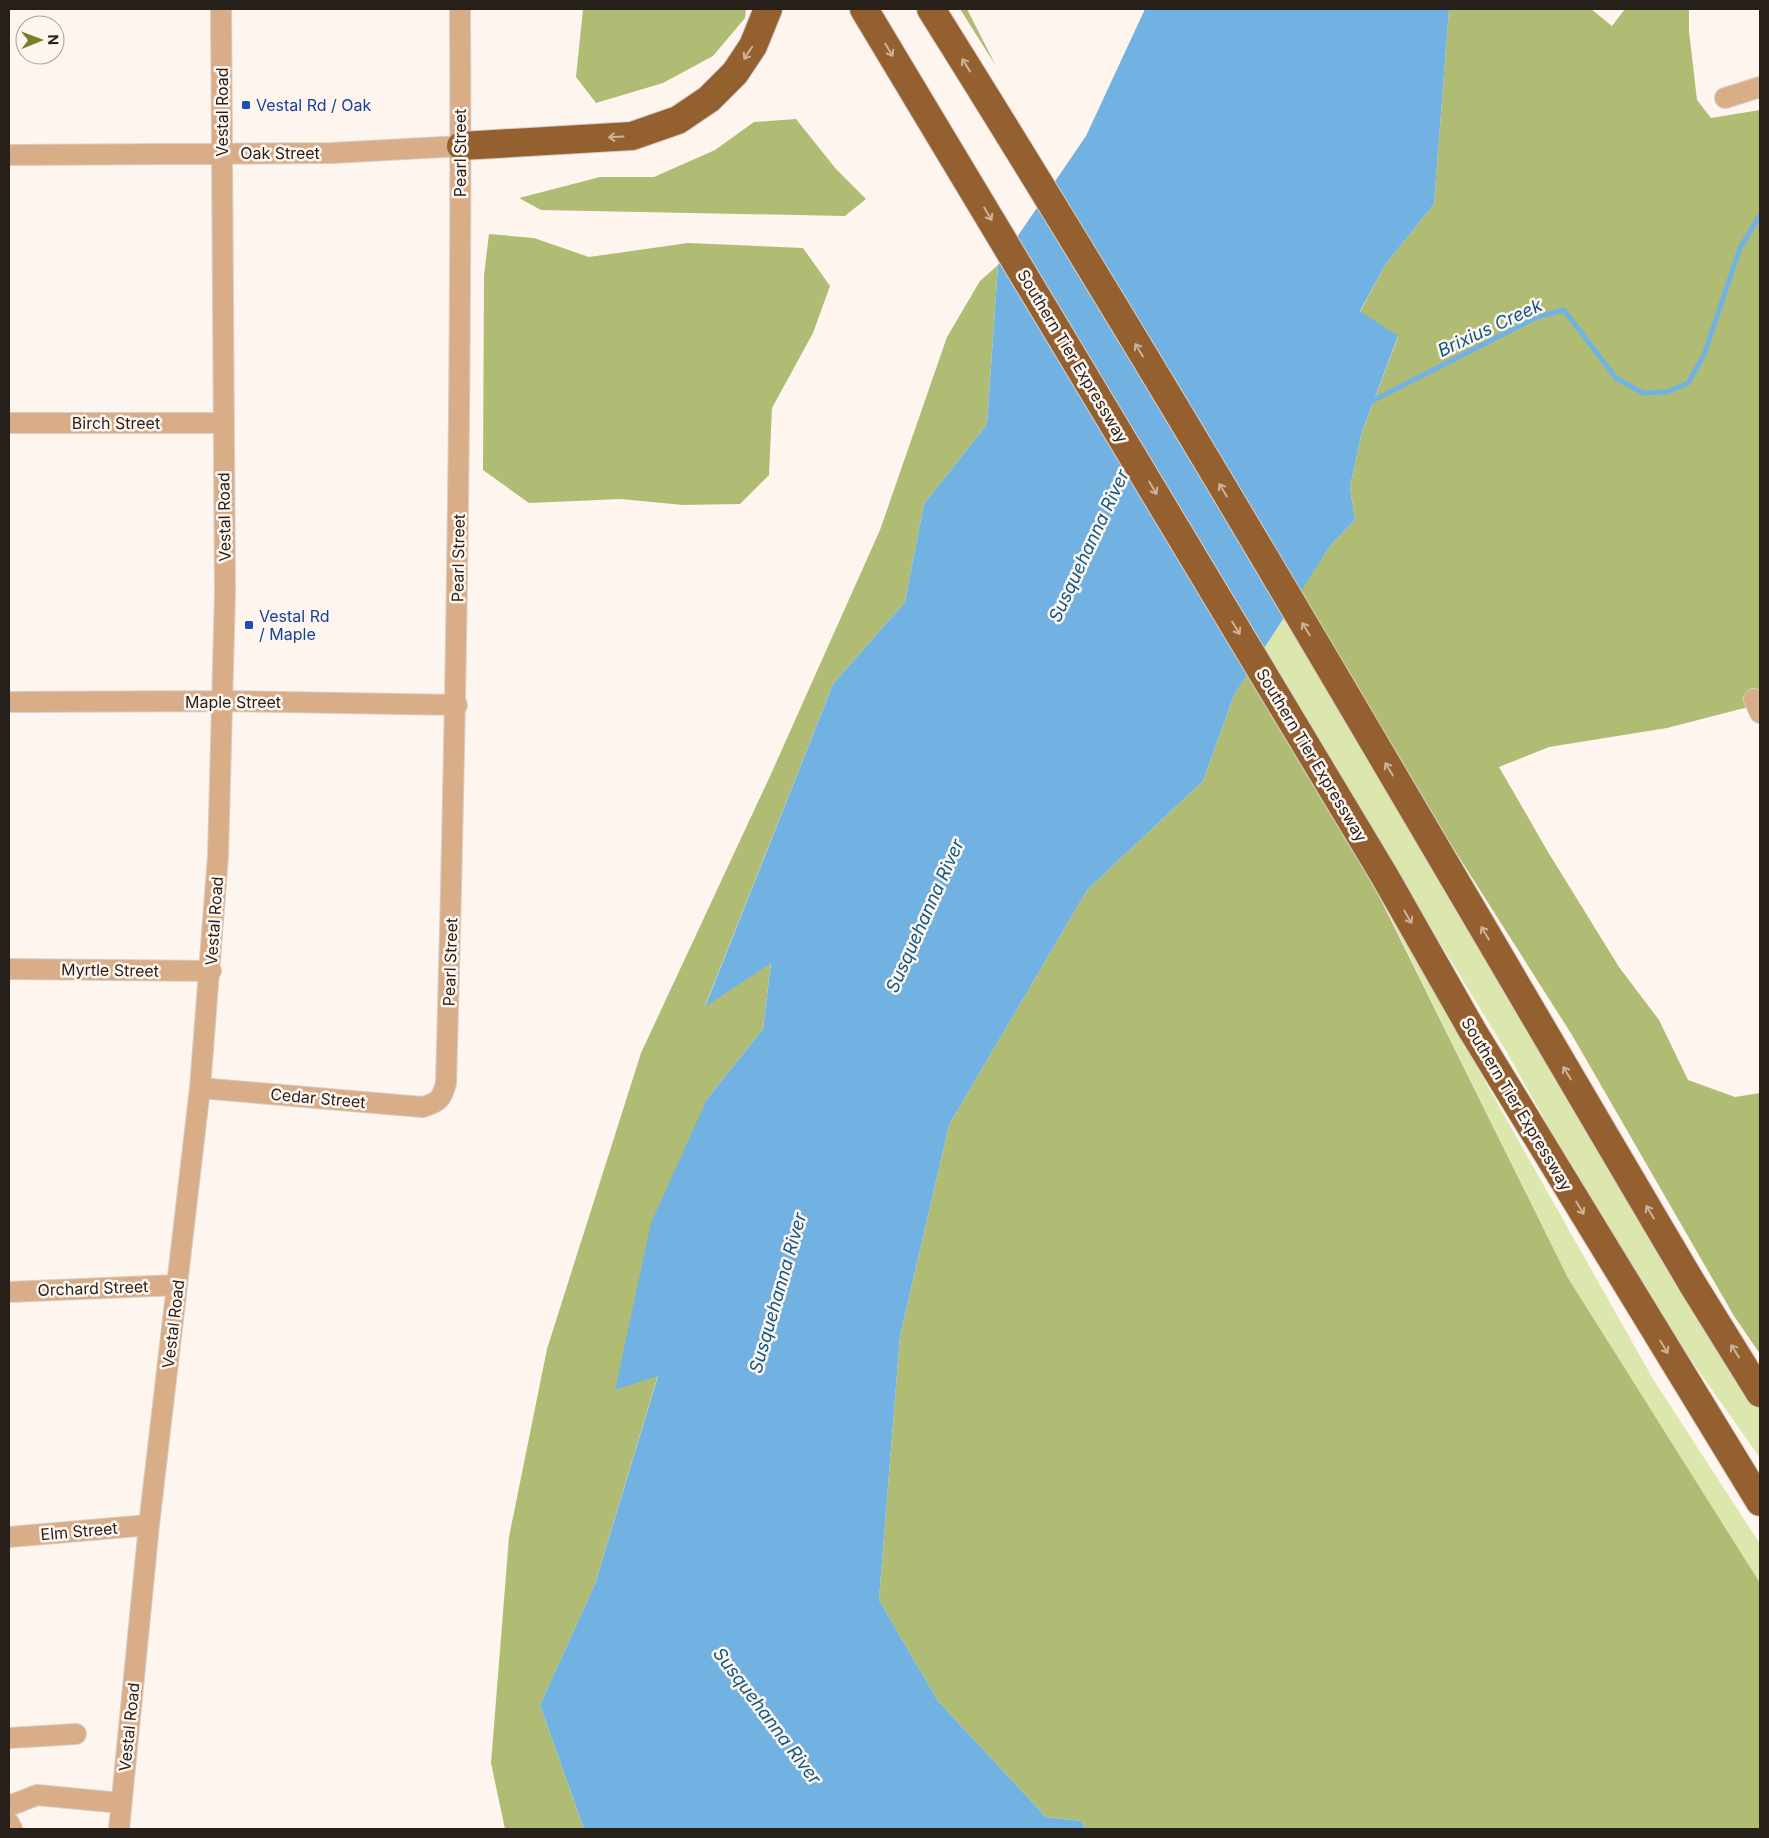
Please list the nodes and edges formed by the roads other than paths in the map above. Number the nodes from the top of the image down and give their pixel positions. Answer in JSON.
{"nodes":[{"id":1,"x":221,"y":9,"type":"edge"},
{"id":2,"x":460,"y":9,"type":"edge"},
{"id":3,"x":768,"y":9,"type":"edge"},
{"id":4,"x":864,"y":9,"type":"edge"},
{"id":5,"x":931,"y":9,"type":"edge"},
{"id":6,"x":1760,"y":87,"type":"edge"},
{"id":7,"x":1725,"y":98,"type":"dead end"},
{"id":8,"x":461,"y":146,"type":"junction"},
{"id":9,"x":222,"y":153,"type":"junction"},
{"id":10,"x":9,"y":155,"type":"edge"},
{"id":11,"x":9,"y":423,"type":"edge"},
{"id":12,"x":223,"y":423,"type":"junction"},
{"id":13,"x":224,"y":701,"type":"junction"},
{"id":14,"x":9,"y":702,"type":"edge"},
{"id":15,"x":457,"y":705,"type":"junction"},
{"id":16,"x":9,"y":969,"type":"edge"},
{"id":17,"x":211,"y":971,"type":"junction"},
{"id":18,"x":200,"y":1088,"type":"junction"},
{"id":19,"x":436,"y":1104,"type":"joint"},
{"id":20,"x":177,"y":1285,"type":"junction"},
{"id":21,"x":9,"y":1292,"type":"edge"},
{"id":22,"x":1760,"y":1393,"type":"edge"},
{"id":23,"x":1760,"y":1502,"type":"edge"},
{"id":24,"x":149,"y":1526,"type":"junction"},
{"id":25,"x":9,"y":1538,"type":"edge"},
{"id":26,"x":76,"y":1734,"type":"dead end"},
{"id":27,"x":9,"y":1738,"type":"edge"},
{"id":28,"x":121,"y":1803,"type":"junction"},
{"id":29,"x":9,"y":1806,"type":"edge"},
{"id":30,"x":9,"y":1823,"type":"edge"},
{"id":31,"x":12,"y":1829,"type":"edge"},
{"id":32,"x":119,"y":1829,"type":"edge"}],
"edges":[{"from":1,"to":9,"type":"street","name":"Vestal Road"},
{"from":2,"to":8,"type":"street","name":"Pearl Street"},
{"from":3,"to":8,"type":"highway","one_way":true},
{"from":4,"to":23,"type":"highway","name":"Southern Tier Expressway","one_way":true},
{"from":22,"to":5,"type":"highway","one_way":true},
{"from":6,"to":7,"type":"street"},
{"from":8,"to":9,"type":"street","name":"Oak Street"},
{"from":8,"to":15,"type":"street","name":"Pearl Street"},
{"from":9,"to":10,"type":"street","name":"Oak Street"},
{"from":9,"to":12,"type":"street","name":"Vestal Road"},
{"from":11,"to":12,"type":"street","name":"Birch Street"},
{"from":12,"to":13,"type":"street","name":"Vestal Road"},
{"from":13,"to":14,"type":"street","name":"Maple Street"},
{"from":13,"to":15,"type":"street","name":"Maple Street"},
{"from":13,"to":17,"type":"street","name":"Vestal Road"},
{"from":15,"to":19,"type":"street","name":"Pearl Street"},
{"from":16,"to":17,"type":"street","name":"Myrtle Street"},
{"from":17,"to":18,"type":"street","name":"Vestal Road"},
{"from":18,"to":19,"type":"street","name":"Cedar Street"},
{"from":18,"to":20,"type":"street","name":"Vestal Road"},
{"from":20,"to":21,"type":"street","name":"Orchard Street"},
{"from":20,"to":24,"type":"street","name":"Vestal Road"},
{"from":24,"to":25,"type":"street","name":"Elm Street"},
{"from":24,"to":28,"type":"street","name":"Vestal Road"},
{"from":26,"to":27,"type":"street"},
{"from":28,"to":29,"type":"street"},
{"from":28,"to":32,"type":"street","name":"Vestal Road"},
{"from":30,"to":31,"type":"street"}]}
